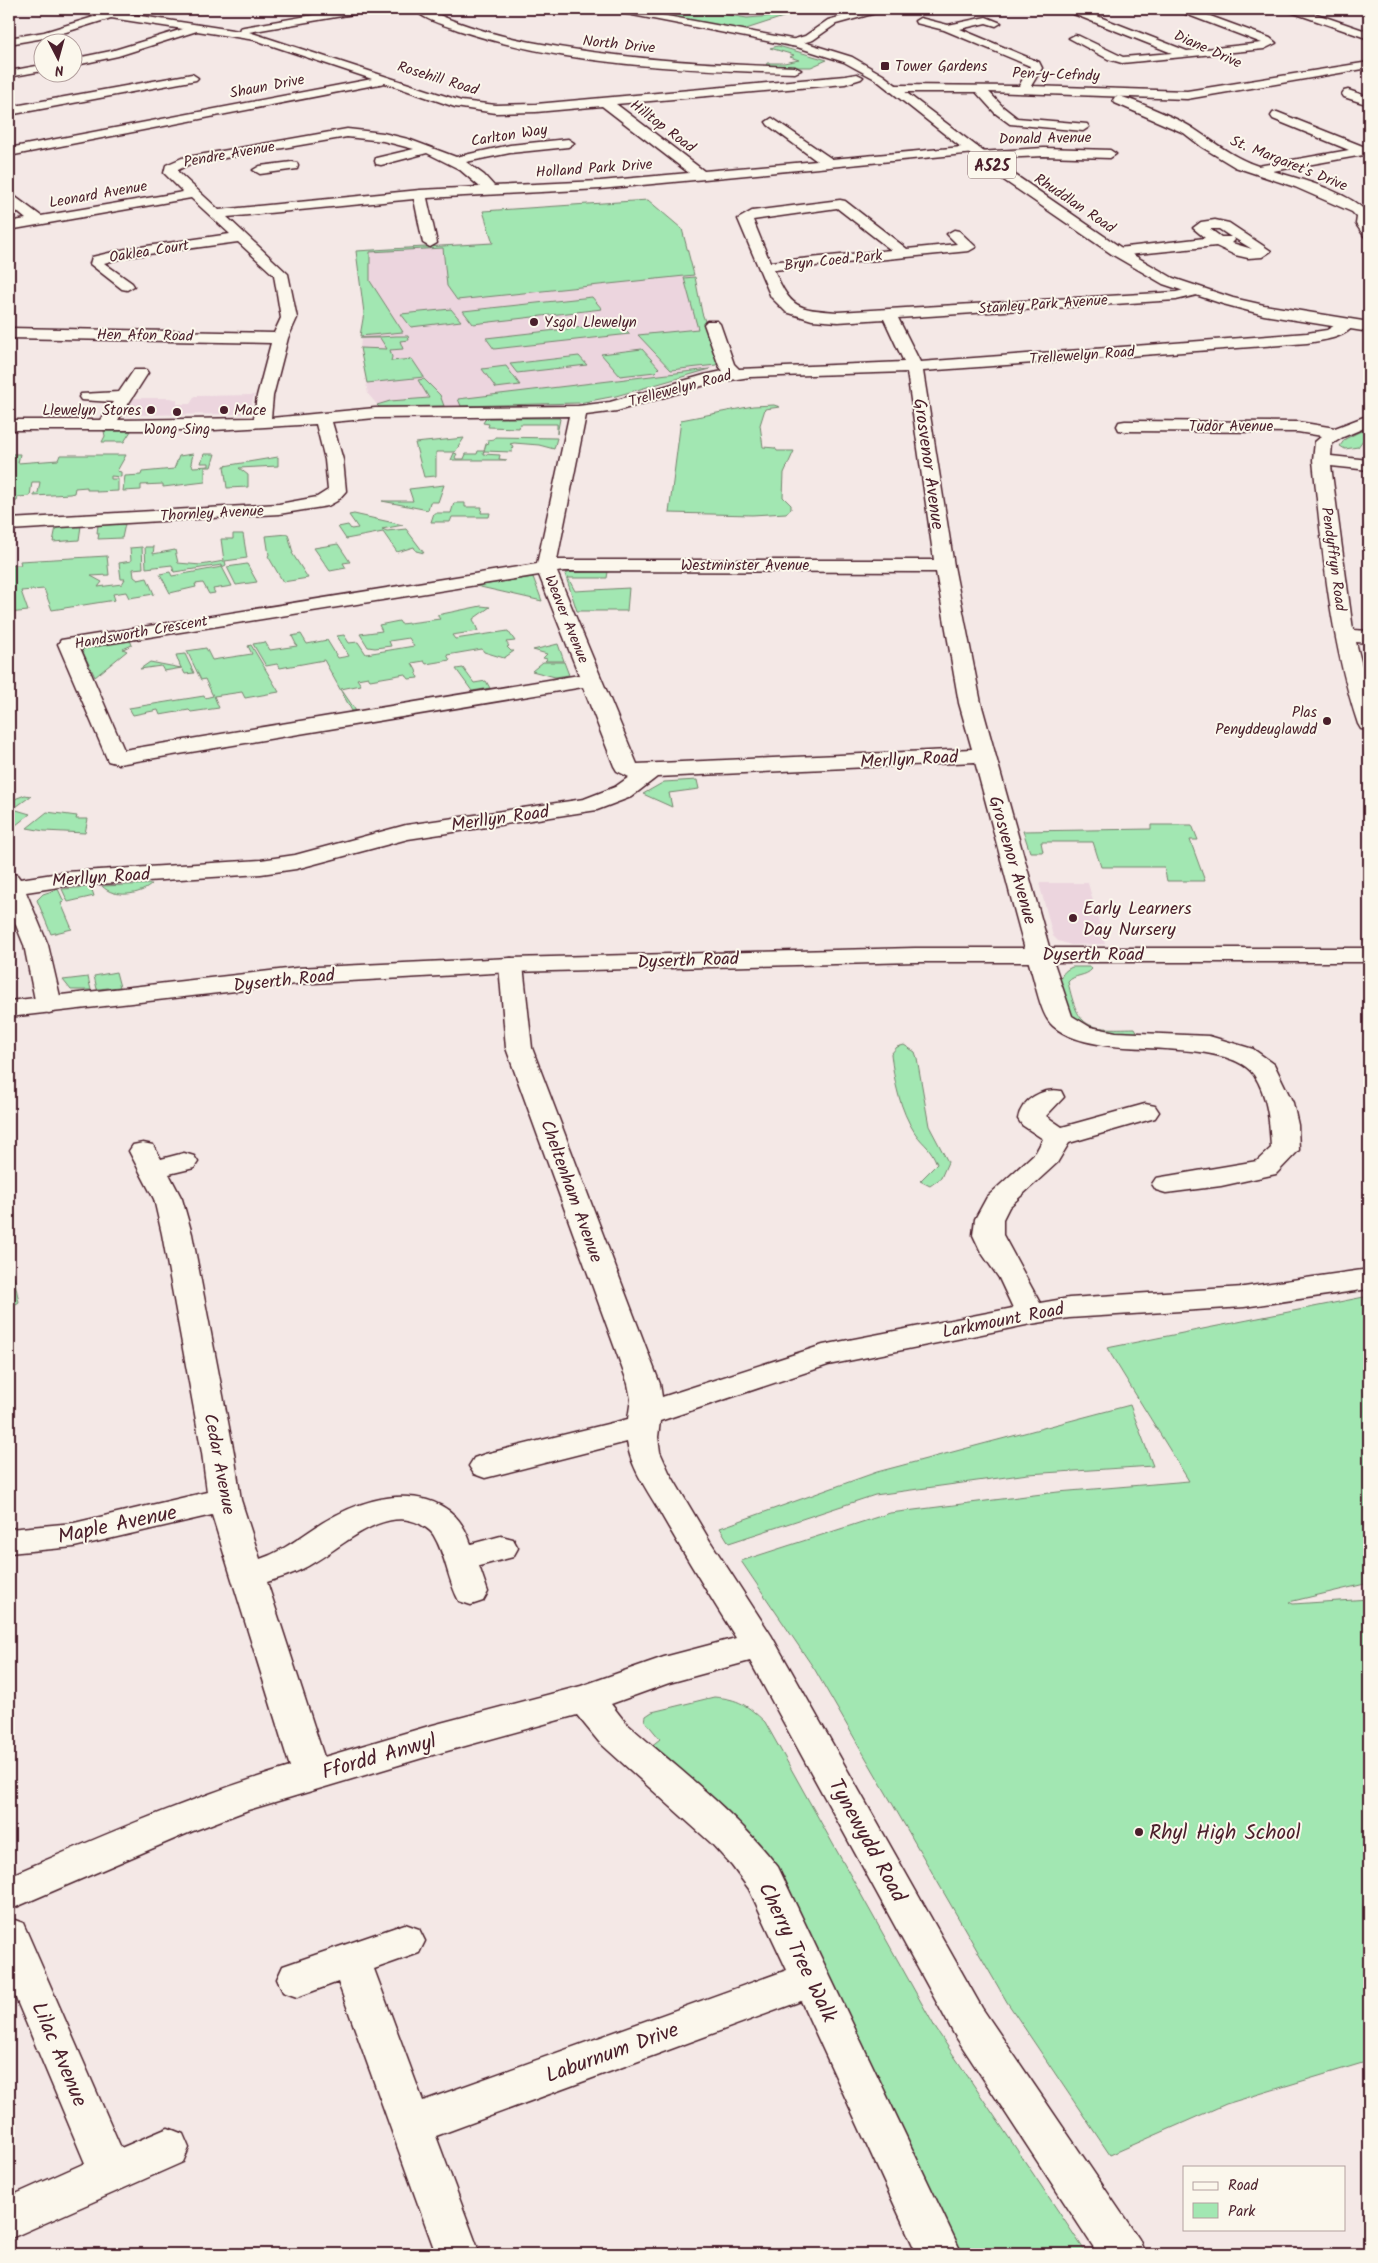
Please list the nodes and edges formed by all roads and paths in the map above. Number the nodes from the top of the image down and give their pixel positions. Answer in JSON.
{"nodes":[{"id":1,"x":76,"y":9,"type":"edge"},
{"id":2,"x":366,"y":9,"type":"edge"},
{"id":3,"x":420,"y":9,"type":"edge"},
{"id":4,"x":616,"y":9,"type":"edge"},
{"id":5,"x":879,"y":9,"type":"edge"},
{"id":6,"x":1070,"y":9,"type":"edge"},
{"id":7,"x":1182,"y":9,"type":"edge"},
{"id":8,"x":1292,"y":9,"type":"edge"},
{"id":9,"x":114,"y":14,"type":"junction"},
{"id":10,"x":920,"y":21,"type":"dead end"},
{"id":11,"x":993,"y":21,"type":"dead end"},
{"id":12,"x":199,"y":28,"type":"junction"},
{"id":13,"x":948,"y":28,"type":"junction"},
{"id":14,"x":230,"y":32,"type":"junction"},
{"id":15,"x":1369,"y":36,"type":"edge"},
{"id":16,"x":11,"y":39,"type":"edge"},
{"id":17,"x":1073,"y":40,"type":"dead end"},
{"id":18,"x":792,"y":43,"type":"junction"},
{"id":19,"x":1188,"y":56,"type":"junction"},
{"id":20,"x":845,"y":58,"type":"junction"},
{"id":21,"x":82,"y":61,"type":"edge"},
{"id":22,"x":1206,"y":64,"type":"dead end"},
{"id":23,"x":1369,"y":66,"type":"edge"},
{"id":24,"x":82,"y":67,"type":"edge"},
{"id":25,"x":32,"y":70,"type":"edge"},
{"id":26,"x":90,"y":70,"type":"dead end"},
{"id":27,"x":805,"y":70,"type":"dead end"},
{"id":28,"x":9,"y":74,"type":"edge"},
{"id":29,"x":1232,"y":76,"type":"dead end"},
{"id":30,"x":857,"y":77,"type":"junction"},
{"id":31,"x":880,"y":77,"type":"junction"},
{"id":32,"x":192,"y":78,"type":"dead end"},
{"id":33,"x":386,"y":79,"type":"junction"},
{"id":34,"x":115,"y":81,"type":"dead end"},
{"id":35,"x":1250,"y":84,"type":"junction"},
{"id":36,"x":132,"y":88,"type":"junction"},
{"id":37,"x":894,"y":88,"type":"junction"},
{"id":38,"x":979,"y":88,"type":"junction"},
{"id":39,"x":1023,"y":89,"type":"junction"},
{"id":40,"x":1104,"y":92,"type":"junction"},
{"id":41,"x":1348,"y":94,"type":"dead end"},
{"id":42,"x":88,"y":96,"type":"junction"},
{"id":43,"x":1369,"y":101,"type":"edge"},
{"id":44,"x":605,"y":102,"type":"junction"},
{"id":45,"x":112,"y":107,"type":"dead end"},
{"id":46,"x":9,"y":111,"type":"edge"},
{"id":47,"x":1277,"y":116,"type":"dead end"},
{"id":48,"x":136,"y":117,"type":"dead end"},
{"id":49,"x":772,"y":122,"type":"dead end"},
{"id":50,"x":153,"y":124,"type":"junction"},
{"id":51,"x":1083,"y":127,"type":"dead end"},
{"id":52,"x":568,"y":143,"type":"dead end"},
{"id":53,"x":251,"y":150,"type":"junction"},
{"id":54,"x":425,"y":150,"type":"junction"},
{"id":55,"x":1367,"y":151,"type":"edge"},
{"id":56,"x":9,"y":152,"type":"edge"},
{"id":57,"x":976,"y":153,"type":"junction"},
{"id":58,"x":1110,"y":154,"type":"dead end"},
{"id":59,"x":455,"y":160,"type":"junction"},
{"id":60,"x":381,"y":161,"type":"dead end"},
{"id":61,"x":830,"y":164,"type":"junction"},
{"id":62,"x":292,"y":166,"type":"dead end"},
{"id":63,"x":156,"y":168,"type":"dead end"},
{"id":64,"x":171,"y":168,"type":"junction"},
{"id":65,"x":276,"y":168,"type":"junction"},
{"id":66,"x":260,"y":170,"type":"dead end"},
{"id":67,"x":1256,"y":170,"type":"junction"},
{"id":68,"x":702,"y":176,"type":"junction"},
{"id":69,"x":490,"y":190,"type":"junction"},
{"id":70,"x":193,"y":194,"type":"junction"},
{"id":71,"x":420,"y":194,"type":"junction"},
{"id":72,"x":9,"y":198,"type":"edge"},
{"id":73,"x":218,"y":214,"type":"junction"},
{"id":74,"x":38,"y":221,"type":"junction"},
{"id":75,"x":9,"y":226,"type":"edge"},
{"id":76,"x":1369,"y":233,"type":"edge"},
{"id":77,"x":954,"y":234,"type":"dead end"},
{"id":78,"x":411,"y":236,"type":"dead end"},
{"id":79,"x":242,"y":237,"type":"junction"},
{"id":80,"x":1244,"y":238,"type":"junction"},
{"id":81,"x":1221,"y":241,"type":"junction"},
{"id":82,"x":1118,"y":252,"type":"junction"},
{"id":83,"x":903,"y":253,"type":"junction"},
{"id":84,"x":764,"y":268,"type":"junction"},
{"id":85,"x":127,"y":286,"type":"dead end"},
{"id":86,"x":1196,"y":291,"type":"junction"},
{"id":87,"x":889,"y":314,"type":"junction"},
{"id":88,"x":712,"y":324,"type":"dead end"},
{"id":89,"x":1347,"y":324,"type":"junction"},
{"id":90,"x":1369,"y":327,"type":"edge"},
{"id":91,"x":9,"y":333,"type":"edge"},
{"id":92,"x":280,"y":338,"type":"junction"},
{"id":93,"x":914,"y":367,"type":"junction"},
{"id":94,"x":140,"y":373,"type":"dead end"},
{"id":95,"x":735,"y":374,"type":"junction"},
{"id":96,"x":87,"y":397,"type":"dead end"},
{"id":97,"x":124,"y":397,"type":"junction"},
{"id":98,"x":578,"y":411,"type":"junction"},
{"id":99,"x":323,"y":419,"type":"junction"},
{"id":100,"x":1369,"y":420,"type":"edge"},
{"id":101,"x":262,"y":423,"type":"junction"},
{"id":102,"x":9,"y":425,"type":"edge"},
{"id":103,"x":106,"y":425,"type":"junction"},
{"id":104,"x":1337,"y":433,"type":"junction"},
{"id":105,"x":1136,"y":443,"type":"dead end"},
{"id":106,"x":1322,"y":460,"type":"junction"},
{"id":107,"x":1369,"y":465,"type":"edge"},
{"id":108,"x":9,"y":524,"type":"edge"},
{"id":109,"x":944,"y":566,"type":"junction"},
{"id":110,"x":546,"y":567,"type":"junction"},
{"id":111,"x":1344,"y":636,"type":"junction"},
{"id":112,"x":1369,"y":637,"type":"edge"},
{"id":113,"x":592,"y":679,"type":"junction"},
{"id":114,"x":1369,"y":724,"type":"edge"},
{"id":115,"x":983,"y":755,"type":"junction"},
{"id":116,"x":651,"y":771,"type":"junction"},
{"id":117,"x":10,"y":883,"type":"edge"},
{"id":118,"x":1039,"y":954,"type":"junction"},
{"id":119,"x":1369,"y":955,"type":"edge"},
{"id":120,"x":511,"y":965,"type":"junction"},
{"id":121,"x":49,"y":1005,"type":"junction"},
{"id":122,"x":9,"y":1009,"type":"edge"},
{"id":123,"x":1050,"y":1097,"type":"dead end"},
{"id":124,"x":1146,"y":1112,"type":"dead end"},
{"id":125,"x":1058,"y":1137,"type":"junction"},
{"id":126,"x":184,"y":1162,"type":"dead end"},
{"id":127,"x":1166,"y":1184,"type":"dead end"},
{"id":128,"x":1369,"y":1279,"type":"edge"},
{"id":129,"x":1031,"y":1314,"type":"junction"},
{"id":130,"x":646,"y":1420,"type":"junction"},
{"id":131,"x":485,"y":1466,"type":"dead end"},
{"id":132,"x":224,"y":1500,"type":"junction"},
{"id":133,"x":9,"y":1541,"type":"edge"},
{"id":134,"x":501,"y":1548,"type":"dead end"},
{"id":135,"x":460,"y":1559,"type":"junction"},
{"id":136,"x":247,"y":1576,"type":"junction"},
{"id":137,"x":471,"y":1592,"type":"dead end"},
{"id":138,"x":759,"y":1645,"type":"junction"},
{"id":139,"x":585,"y":1699,"type":"junction"},
{"id":140,"x":311,"y":1776,"type":"junction"},
{"id":141,"x":9,"y":1893,"type":"edge"},
{"id":142,"x":9,"y":1935,"type":"edge"},
{"id":143,"x":405,"y":1941,"type":"dead end"},
{"id":144,"x":350,"y":1960,"type":"junction"},
{"id":145,"x":297,"y":1979,"type":"dead end"},
{"id":146,"x":811,"y":1979,"type":"junction"},
{"id":147,"x":412,"y":2126,"type":"junction"},
{"id":148,"x":168,"y":2148,"type":"dead end"},
{"id":149,"x":111,"y":2174,"type":"junction"},
{"id":150,"x":9,"y":2218,"type":"edge"},
{"id":151,"x":458,"y":2254,"type":"edge"},
{"id":152,"x":940,"y":2254,"type":"edge"},
{"id":153,"x":1123,"y":2254,"type":"edge"}],
"edges":[{"from":1,"to":9,"type":"street","name":"Rosehill Road"},
{"from":2,"to":14,"type":"street"},
{"from":3,"to":27,"type":"street","name":"North Drive"},
{"from":4,"to":18,"type":"street","name":"Rhuddlan Road","number":"A525"},
{"from":5,"to":18,"type":"street"},
{"from":6,"to":19,"type":"street","name":"Diane Drive"},
{"from":7,"to":19,"type":"street"},
{"from":8,"to":15,"type":"street"},
{"from":9,"to":12,"type":"street","name":"Rosehill Road"},
{"from":9,"to":16,"type":"street"},
{"from":10,"to":13,"type":"street"},
{"from":11,"to":13,"type":"street"},
{"from":12,"to":14,"type":"street","name":"Rosehill Road"},
{"from":12,"to":21,"type":"street"},
{"from":13,"to":39,"type":"street"},
{"from":14,"to":33,"type":"street","name":"Rosehill Road"},
{"from":17,"to":19,"type":"street"},
{"from":18,"to":20,"type":"street","name":"Rhuddlan Road","number":"A525"},
{"from":19,"to":22,"type":"street","name":"Diane Drive"},
{"from":20,"to":30,"type":"street"},
{"from":20,"to":31,"type":"street","name":"Rhuddlan Road","number":"A525"},
{"from":23,"to":35,"type":"street","name":"Pen-y-Cefndy"},
{"from":24,"to":26,"type":"street"},
{"from":25,"to":28,"type":"street"},
{"from":29,"to":35,"type":"street","name":"Diane Drive"},
{"from":30,"to":31,"type":"street"},
{"from":30,"to":44,"type":"street","name":"Rosehill Road"},
{"from":31,"to":37,"type":"street","name":"Rhuddlan Road","number":"A525"},
{"from":32,"to":36,"type":"street"},
{"from":33,"to":44,"type":"street","name":"Rosehill Road"},
{"from":33,"to":50,"type":"street","name":"Shaun Drive"},
{"from":34,"to":36,"type":"street"},
{"from":35,"to":40,"type":"street","name":"Pen-y-Cefndy"},
{"from":36,"to":42,"type":"street"},
{"from":37,"to":38,"type":"street","name":"Pen-y-Cefndy"},
{"from":37,"to":57,"type":"street","name":"Rhuddlan Road","number":"A525"},
{"from":38,"to":39,"type":"street","name":"Pen-y-Cefndy"},
{"from":38,"to":51,"type":"street"},
{"from":39,"to":40,"type":"street","name":"Pen-y-Cefndy"},
{"from":40,"to":67,"type":"street","name":"St. Margaret's Drive"},
{"from":41,"to":43,"type":"street"},
{"from":42,"to":45,"type":"street"},
{"from":42,"to":46,"type":"street"},
{"from":44,"to":68,"type":"street","name":"Hilltop Road"},
{"from":47,"to":55,"type":"street"},
{"from":48,"to":50,"type":"street"},
{"from":49,"to":61,"type":"street"},
{"from":50,"to":56,"type":"street","name":"Shaun Drive"},
{"from":52,"to":59,"type":"street","name":"Carlton Way"},
{"from":53,"to":54,"type":"street","name":"Pendre Avenue"},
{"from":53,"to":64,"type":"street","name":"Pendre Avenue"},
{"from":53,"to":65,"type":"street"},
{"from":54,"to":59,"type":"street","name":"Pendre Avenue"},
{"from":54,"to":60,"type":"street"},
{"from":55,"to":67,"type":"street"},
{"from":57,"to":58,"type":"street","name":"Donald Avenue"},
{"from":57,"to":61,"type":"street","name":"Holland Park Drive"},
{"from":57,"to":82,"type":"street","name":"Rhuddlan Road","number":"A525"},
{"from":59,"to":69,"type":"street","name":"Pendre Avenue"},
{"from":61,"to":68,"type":"street","name":"Holland Park Drive"},
{"from":62,"to":65,"type":"street"},
{"from":63,"to":64,"type":"street"},
{"from":64,"to":70,"type":"street","name":"Pendre Avenue"},
{"from":65,"to":66,"type":"street"},
{"from":67,"to":76,"type":"street","name":"St. Margaret's Drive"},
{"from":68,"to":69,"type":"street","name":"Holland Park Drive"},
{"from":69,"to":71,"type":"street","name":"Holland Park Drive"},
{"from":70,"to":73,"type":"street","name":"Pendre Avenue"},
{"from":70,"to":74,"type":"street","name":"Leonard Avenue"},
{"from":71,"to":73,"type":"street","name":"Holland Park Drive"},
{"from":71,"to":78,"type":"street"},
{"from":72,"to":74,"type":"street"},
{"from":73,"to":79,"type":"street","name":"Pendre Avenue"},
{"from":74,"to":75,"type":"street","name":"Leonard Avenue"},
{"from":77,"to":83,"type":"street","name":"Bryn Coed Park"},
{"from":79,"to":85,"type":"street","name":"Oaklea Court"},
{"from":79,"to":92,"type":"street","name":"Pendre Avenue"},
{"from":80,"to":81,"type":"street"},
{"from":80,"to":81,"type":"street"},
{"from":80,"to":81,"type":"street"},
{"from":81,"to":82,"type":"street"},
{"from":82,"to":86,"type":"street","name":"Rhuddlan Road","number":"A525"},
{"from":83,"to":84,"type":"street","name":"Bryn Coed Park"},
{"from":83,"to":84,"type":"street","name":"Bryn Coed Park"},
{"from":84,"to":87,"type":"street","name":"Bryn Coed Park"},
{"from":86,"to":87,"type":"street","name":"Stanley Park Avenue"},
{"from":86,"to":89,"type":"street","name":"Rhuddlan Road","number":"A525"},
{"from":87,"to":93,"type":"street","name":"Grosvenor Avenue"},
{"from":88,"to":95,"type":"street"},
{"from":89,"to":90,"type":"street","name":"Rhuddlan Road","number":"A525"},
{"from":89,"to":93,"type":"street","name":"Trellewelyn Road"},
{"from":91,"to":92,"type":"street","name":"Hen Afon Road"},
{"from":92,"to":101,"type":"street","name":"Pendre Avenue"},
{"from":93,"to":95,"type":"street","name":"Trellewelyn Road"},
{"from":93,"to":109,"type":"street","name":"Grosvenor Avenue"},
{"from":94,"to":97,"type":"street"},
{"from":95,"to":98,"type":"street","name":"Trellewelyn Road"},
{"from":96,"to":97,"type":"street"},
{"from":97,"to":103,"type":"street"},
{"from":98,"to":99,"type":"street","name":"Trellewelyn Road"},
{"from":98,"to":110,"type":"street","name":"Weaver Avenue"},
{"from":99,"to":101,"type":"street","name":"Trellewelyn Road"},
{"from":99,"to":108,"type":"street","name":"Thornley Avenue"},
{"from":100,"to":104,"type":"street"},
{"from":101,"to":103,"type":"street","name":"Trellewelyn Road"},
{"from":102,"to":103,"type":"street","name":"Trellewelyn Road"},
{"from":104,"to":105,"type":"street","name":"Tudor Avenue"},
{"from":104,"to":106,"type":"street","name":"Pendyffryn Road"},
{"from":106,"to":107,"type":"street"},
{"from":106,"to":111,"type":"street","name":"Pendyffryn Road"},
{"from":109,"to":110,"type":"street","name":"Westminster Avenue"},
{"from":109,"to":115,"type":"street","name":"Grosvenor Avenue"},
{"from":110,"to":113,"type":"street","name":"Weaver Avenue"},
{"from":110,"to":113,"type":"street","name":"Handsworth Crescent"},
{"from":111,"to":112,"type":"street"},
{"from":111,"to":114,"type":"street","name":"Pendyffryn Road"},
{"from":113,"to":116,"type":"street","name":"Weaver Avenue"},
{"from":115,"to":116,"type":"street","name":"Merllyn Road"},
{"from":115,"to":118,"type":"street","name":"Grosvenor Avenue"},
{"from":116,"to":117,"type":"street","name":"Merllyn Road"},
{"from":117,"to":121,"type":"street"},
{"from":118,"to":119,"type":"street","name":"Dyserth Road"},
{"from":118,"to":120,"type":"street","name":"Dyserth Road"},
{"from":118,"to":127,"type":"street","name":"Grosvenor Avenue"},
{"from":120,"to":121,"type":"street","name":"Dyserth Road"},
{"from":120,"to":130,"type":"street","name":"Cheltenham Avenue"},
{"from":121,"to":122,"type":"street","name":"Dyserth Road"},
{"from":123,"to":125,"type":"street"},
{"from":124,"to":125,"type":"street"},
{"from":125,"to":129,"type":"street"},
{"from":126,"to":132,"type":"street","name":"Cedar Avenue"},
{"from":128,"to":129,"type":"street","name":"Larkmount Road"},
{"from":129,"to":130,"type":"street","name":"Larkmount Road"},
{"from":130,"to":131,"type":"street","name":"Larkmount Road"},
{"from":130,"to":138,"type":"street","name":"Tynewydd Road"},
{"from":132,"to":133,"type":"street","name":"Maple Avenue"},
{"from":132,"to":136,"type":"street","name":"Cedar Avenue"},
{"from":134,"to":135,"type":"street"},
{"from":135,"to":136,"type":"street"},
{"from":135,"to":137,"type":"street"},
{"from":136,"to":140,"type":"street","name":"Cedar Avenue"},
{"from":138,"to":139,"type":"street","name":"Ffordd Anwyl"},
{"from":138,"to":153,"type":"street","name":"Tynewydd Road"},
{"from":139,"to":140,"type":"street","name":"Ffordd Anwyl"},
{"from":139,"to":146,"type":"street","name":"Cherry Tree Walk"},
{"from":140,"to":141,"type":"street","name":"Ffordd Anwyl"},
{"from":142,"to":149,"type":"street","name":"Lilac Avenue"},
{"from":143,"to":144,"type":"street"},
{"from":144,"to":145,"type":"street"},
{"from":144,"to":147,"type":"street"},
{"from":146,"to":147,"type":"street","name":"Laburnum Drive"},
{"from":146,"to":152,"type":"street","name":"Cherry Tree Walk"},
{"from":147,"to":151,"type":"street"},
{"from":148,"to":149,"type":"street"},
{"from":149,"to":150,"type":"street"}]}
